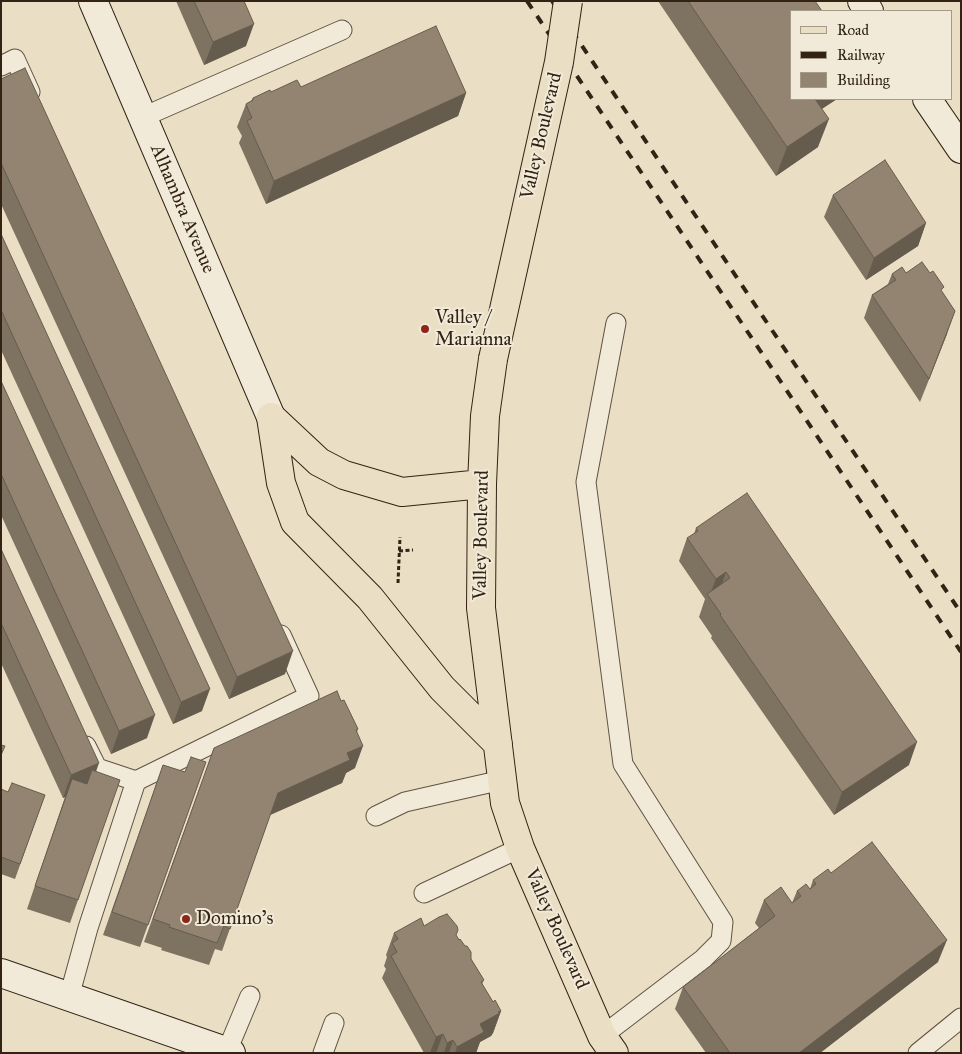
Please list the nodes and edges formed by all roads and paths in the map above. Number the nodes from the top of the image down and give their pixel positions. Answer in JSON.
{"nodes":[{"id":1,"x":93,"y":1,"type":"edge"},
{"id":2,"x":568,"y":1,"type":"edge"},
{"id":3,"x":342,"y":30,"type":"dead end"},
{"id":4,"x":1,"y":66,"type":"edge"},
{"id":5,"x":928,"y":100,"type":"edge"},
{"id":6,"x":35,"y":104,"type":"edge"},
{"id":7,"x":143,"y":117,"type":"junction"},
{"id":8,"x":961,"y":150,"type":"edge"},
{"id":9,"x":616,"y":322,"type":"dead end"},
{"id":10,"x":271,"y":417,"type":"junction"},
{"id":11,"x":482,"y":484,"type":"junction"},
{"id":12,"x":400,"y":537,"type":"dead end"},
{"id":13,"x":413,"y":550,"type":"dead end"},
{"id":14,"x":399,"y":551,"type":"junction"},
{"id":15,"x":398,"y":586,"type":"dead end"},
{"id":16,"x":272,"y":615,"type":"edge"},
{"id":17,"x":80,"y":733,"type":"edge"},
{"id":18,"x":498,"y":744,"type":"junction"},
{"id":19,"x":502,"y":780,"type":"junction"},
{"id":20,"x":136,"y":781,"type":"junction"},
{"id":21,"x":376,"y":816,"type":"dead end"},
{"id":22,"x":520,"y":848,"type":"junction"},
{"id":23,"x":424,"y":893,"type":"dead end"},
{"id":24,"x":1,"y":973,"type":"edge"},
{"id":25,"x":250,"y":996,"type":"dead end"},
{"id":26,"x":69,"y":997,"type":"junction"},
{"id":27,"x":961,"y":1018,"type":"edge"},
{"id":28,"x":334,"y":1023,"type":"dead end"},
{"id":29,"x":608,"y":1044,"type":"edge"},
{"id":30,"x":229,"y":1052,"type":"edge"},
{"id":31,"x":323,"y":1053,"type":"edge"},
{"id":32,"x":918,"y":1053,"type":"edge"}],
"edges":[{"from":1,"to":7,"type":"main road","name":"Alhambra Avenue"},
{"from":2,"to":11,"type":"main road","name":"Valley Boulevard","bridge":true},
{"from":3,"to":7,"type":"lane"},
{"from":4,"to":6,"type":"lane"},
{"from":5,"to":8,"type":"main road"},
{"from":7,"to":10,"type":"main road","name":"Alhambra Avenue"},
{"from":9,"to":29,"type":"lane"},
{"from":10,"to":11,"type":"main road"},
{"from":10,"to":18,"type":"main road"},
{"from":11,"to":18,"type":"main road","name":"Valley Boulevard"},
{"from":12,"to":14,"type":"path"},
{"from":13,"to":14,"type":"path"},
{"from":14,"to":15,"type":"path"},
{"from":16,"to":20,"type":"lane"},
{"from":17,"to":20,"type":"lane"},
{"from":18,"to":19,"type":"main road","name":"Valley Boulevard"},
{"from":19,"to":21,"type":"lane"},
{"from":19,"to":22,"type":"main road","name":"Valley Boulevard"},
{"from":20,"to":26,"type":"lane"},
{"from":22,"to":23,"type":"lane"},
{"from":22,"to":29,"type":"main road","name":"Valley Boulevard"},
{"from":24,"to":26,"type":"main road"},
{"from":25,"to":30,"type":"lane"},
{"from":26,"to":30,"type":"main road"},
{"from":27,"to":32,"type":"lane"},
{"from":28,"to":31,"type":"lane"}]}
